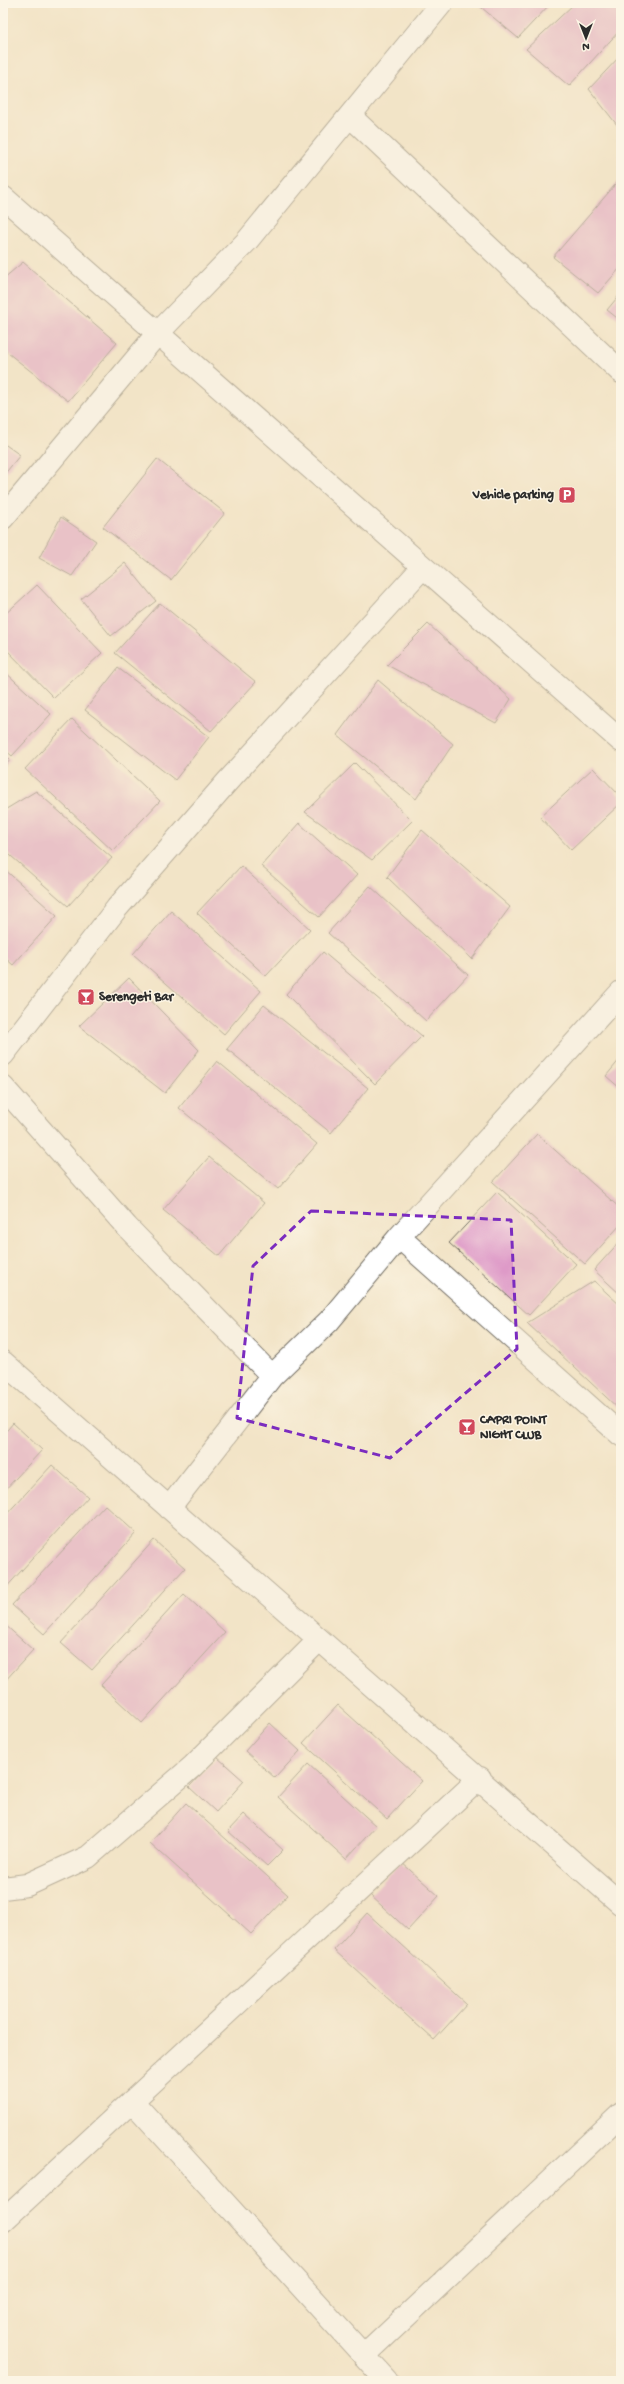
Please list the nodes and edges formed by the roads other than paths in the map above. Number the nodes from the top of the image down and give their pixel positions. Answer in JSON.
{"nodes":[{"id":1,"x":442,"y":3,"type":"edge"},
{"id":2,"x":350,"y":116,"type":"junction"},
{"id":3,"x":3,"y":197,"type":"edge"},
{"id":4,"x":157,"y":334,"type":"junction"},
{"id":5,"x":621,"y":372,"type":"edge"},
{"id":6,"x":3,"y":518,"type":"edge"},
{"id":7,"x":423,"y":567,"type":"junction"},
{"id":8,"x":621,"y":741,"type":"edge"},
{"id":9,"x":621,"y":992,"type":"edge"},
{"id":10,"x":3,"y":1055,"type":"edge"},
{"id":11,"x":3,"y":1087,"type":"edge"},
{"id":12,"x":399,"y":1237,"type":"junction"},
{"id":13,"x":3,"y":1362,"type":"edge"},
{"id":14,"x":272,"y":1376,"type":"junction"},
{"id":15,"x":621,"y":1435,"type":"edge"},
{"id":16,"x":169,"y":1508,"type":"junction"},
{"id":17,"x":319,"y":1640,"type":"junction"},
{"id":18,"x":480,"y":1778,"type":"junction"},
{"id":19,"x":3,"y":1888,"type":"edge"},
{"id":20,"x":621,"y":1904,"type":"edge"},
{"id":21,"x":132,"y":2102,"type":"junction"},
{"id":22,"x":621,"y":2114,"type":"edge"},
{"id":23,"x":3,"y":2221,"type":"edge"},
{"id":24,"x":364,"y":2356,"type":"junction"},
{"id":25,"x":387,"y":2381,"type":"edge"}],
"edges":[{"from":1,"to":2,"type":"street"},
{"from":2,"to":4,"type":"street"},
{"from":2,"to":5,"type":"street"},
{"from":3,"to":4,"type":"street"},
{"from":4,"to":6,"type":"street"},
{"from":4,"to":7,"type":"street"},
{"from":7,"to":8,"type":"street"},
{"from":7,"to":10,"type":"street"},
{"from":9,"to":12,"type":"street"},
{"from":11,"to":14,"type":"street"},
{"from":12,"to":14,"type":"street"},
{"from":12,"to":15,"type":"street"},
{"from":13,"to":16,"type":"street"},
{"from":14,"to":16,"type":"street"},
{"from":16,"to":17,"type":"street"},
{"from":17,"to":18,"type":"street"},
{"from":17,"to":19,"type":"street"},
{"from":18,"to":20,"type":"street"},
{"from":18,"to":21,"type":"street"},
{"from":21,"to":23,"type":"street"},
{"from":21,"to":24,"type":"street"},
{"from":22,"to":24,"type":"street"},
{"from":24,"to":25,"type":"street"}]}
